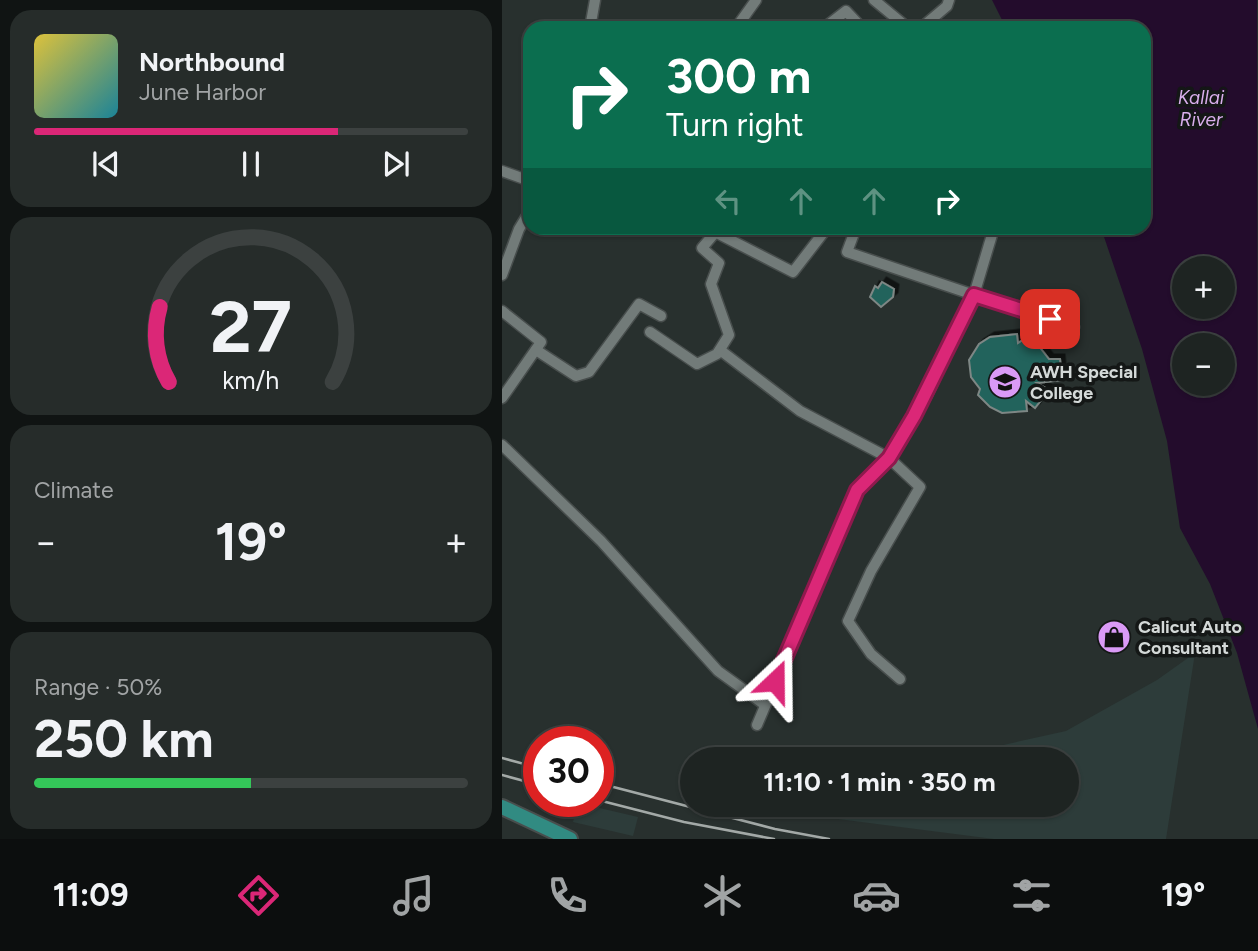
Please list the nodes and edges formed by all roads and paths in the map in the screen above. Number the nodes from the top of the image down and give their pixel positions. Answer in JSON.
{"nodes":[{"id":1,"x":595,"y":0,"type":"edge"},
{"id":2,"x":756,"y":0,"type":"edge"},
{"id":3,"x":874,"y":0,"type":"edge"},
{"id":4,"x":949,"y":0,"type":"edge"},
{"id":5,"x":591,"y":21,"type":"edge"},
{"id":6,"x":741,"y":21,"type":"edge"},
{"id":7,"x":833,"y":21,"type":"edge"},
{"id":8,"x":855,"y":21,"type":"edge"},
{"id":9,"x":900,"y":21,"type":"edge"},
{"id":10,"x":929,"y":21,"type":"edge"},
{"id":11,"x":502,"y":171,"type":"edge"},
{"id":12,"x":523,"y":178,"type":"edge"},
{"id":13,"x":523,"y":222,"type":"edge"},
{"id":14,"x":713,"y":235,"type":"edge"},
{"id":15,"x":726,"y":235,"type":"edge"},
{"id":16,"x":822,"y":235,"type":"edge"},
{"id":17,"x":853,"y":235,"type":"edge"},
{"id":18,"x":992,"y":235,"type":"edge"},
{"id":19,"x":502,"y":275,"type":"edge"},
{"id":20,"x":974,"y":295,"type":"junction"},
{"id":21,"x":502,"y":311,"type":"edge"},
{"id":22,"x":661,"y":317,"type":"dead end"},
{"id":23,"x":1074,"y":327,"type":"dead end"},
{"id":24,"x":650,"y":332,"type":"dead end"},
{"id":25,"x":536,"y":350,"type":"junction"},
{"id":26,"x":720,"y":350,"type":"junction"},
{"id":27,"x":502,"y":398,"type":"edge"},
{"id":28,"x":502,"y":445,"type":"edge"},
{"id":29,"x":889,"y":458,"type":"junction"},
{"id":30,"x":900,"y":679,"type":"dead end"},
{"id":31,"x":765,"y":705,"type":"junction"},
{"id":32,"x":757,"y":725,"type":"dead end"},
{"id":33,"x":502,"y":807,"type":"edge"},
{"id":34,"x":570,"y":839,"type":"edge"}],
"edges":[{"from":1,"to":5,"type":"street"},
{"from":2,"to":6,"type":"street"},
{"from":3,"to":9,"type":"street"},
{"from":4,"to":10,"type":"street"},
{"from":7,"to":8,"type":"street"},
{"from":11,"to":12,"type":"street"},
{"from":13,"to":19,"type":"street"},
{"from":14,"to":26,"type":"street"},
{"from":15,"to":16,"type":"street"},
{"from":17,"to":20,"type":"street"},
{"from":18,"to":20,"type":"street"},
{"from":20,"to":23,"type":"street"},
{"from":20,"to":29,"type":"street"},
{"from":21,"to":25,"type":"street"},
{"from":22,"to":25,"type":"street"},
{"from":24,"to":26,"type":"street"},
{"from":25,"to":27,"type":"street"},
{"from":26,"to":29,"type":"street"},
{"from":28,"to":31,"type":"street"},
{"from":29,"to":30,"type":"street"},
{"from":29,"to":31,"type":"street"},
{"from":31,"to":32,"type":"street"},
{"from":33,"to":34,"type":"main road"}]}
